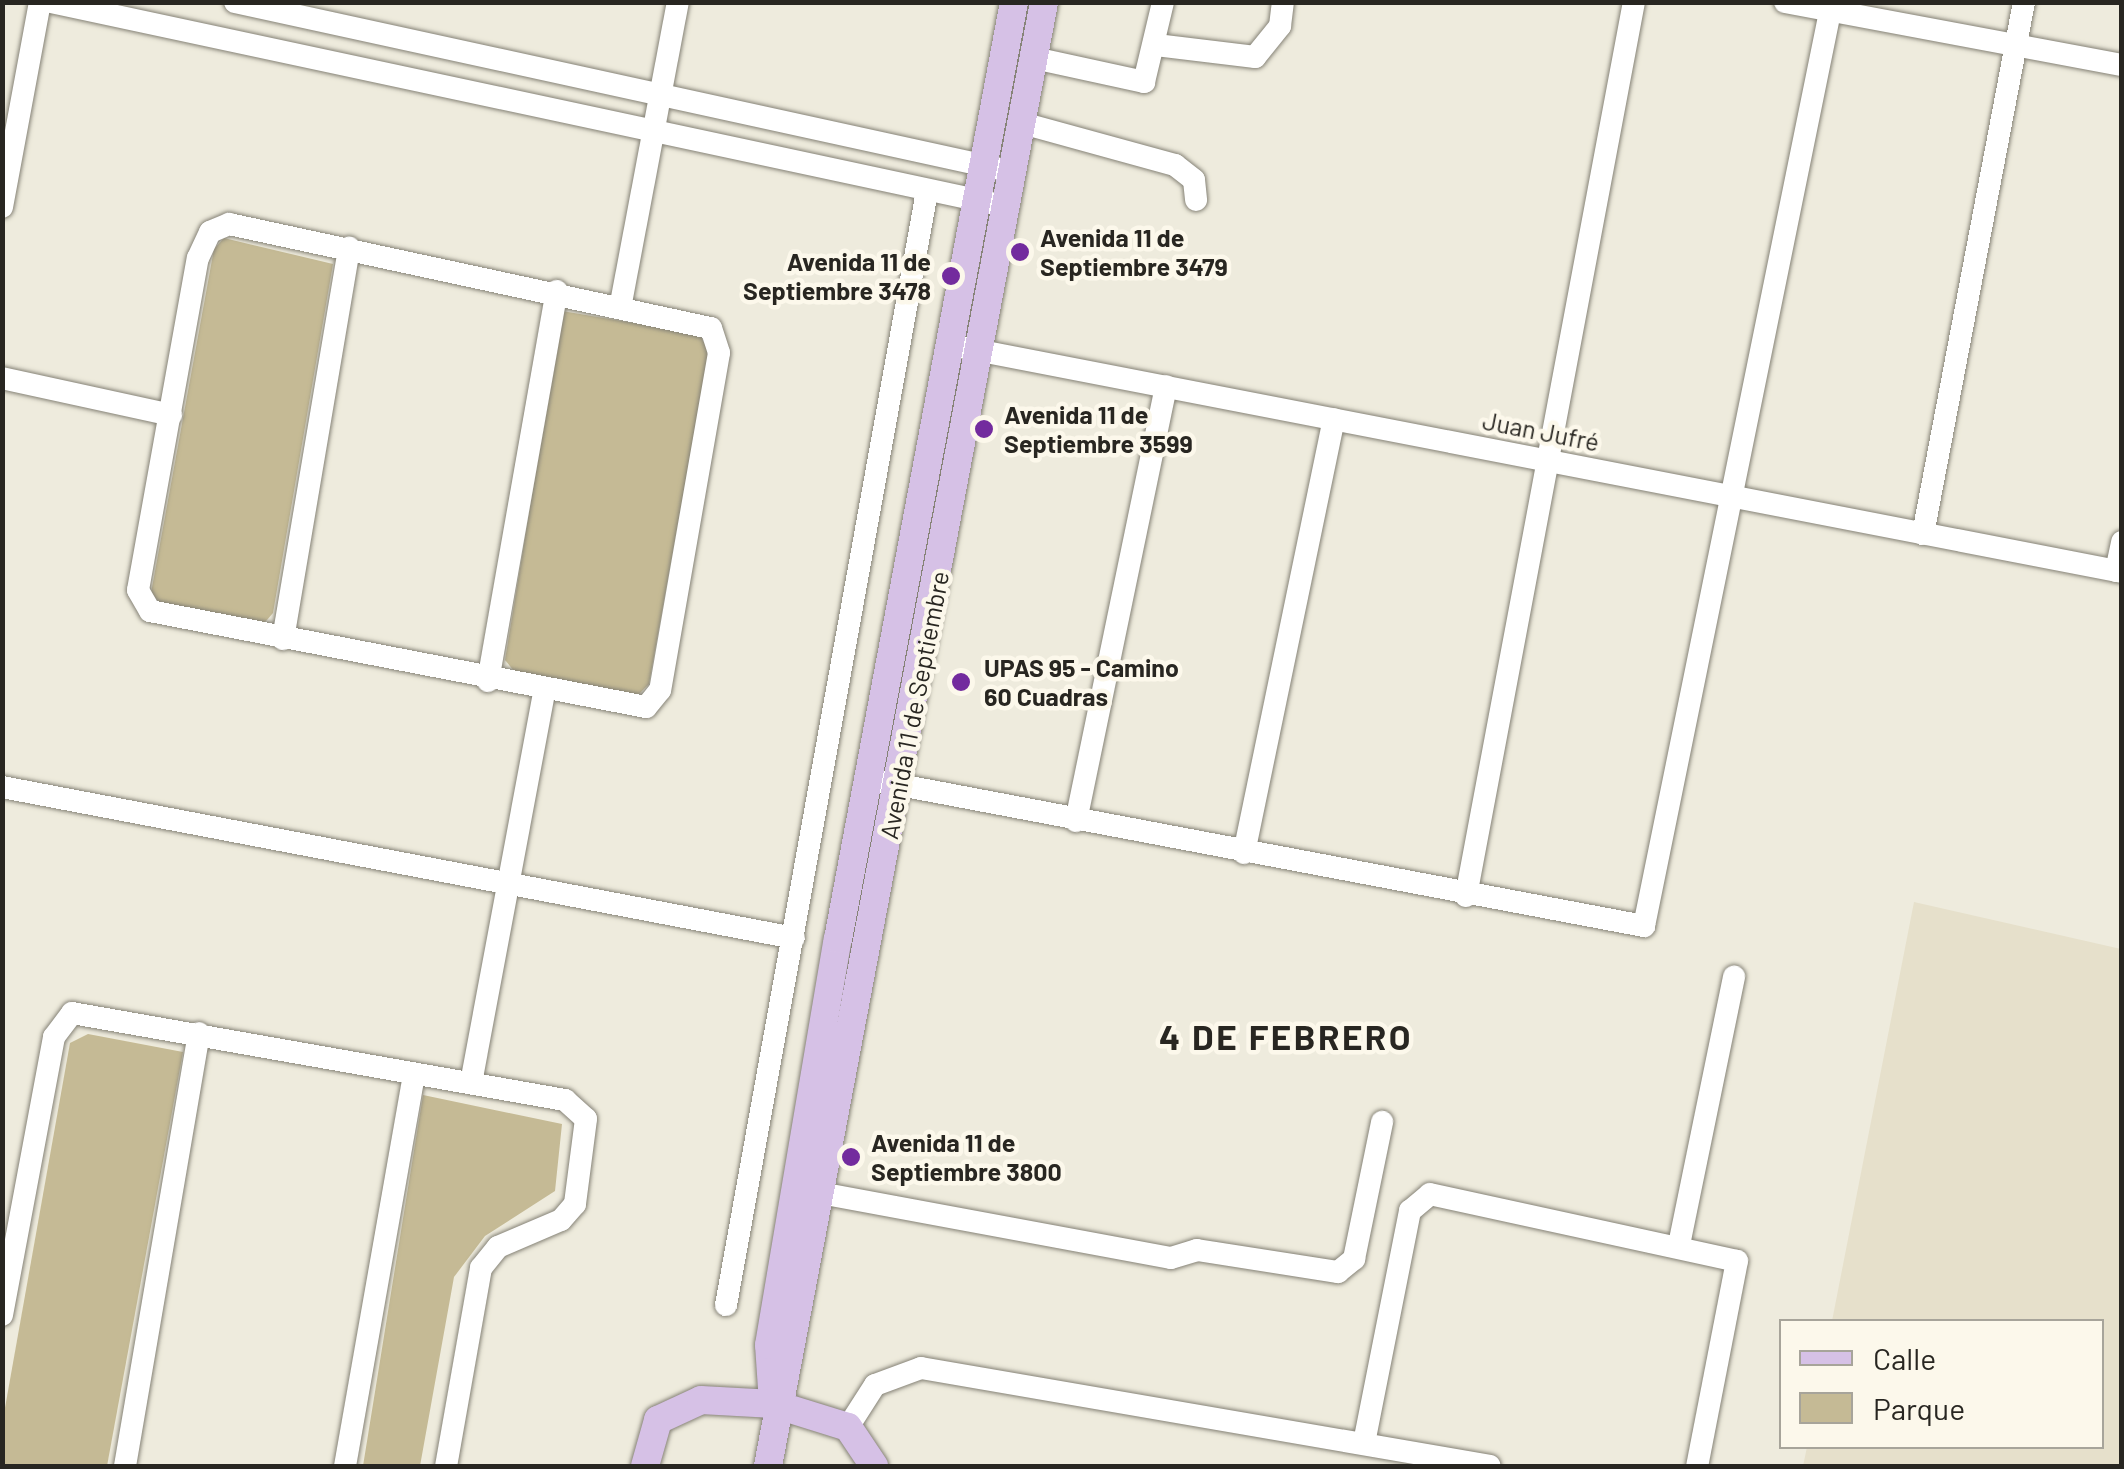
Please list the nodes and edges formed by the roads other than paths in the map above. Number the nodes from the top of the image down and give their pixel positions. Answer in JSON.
{"nodes":[{"id":1,"x":40,"y":2,"type":"edge"},
{"id":2,"x":51,"y":2,"type":"edge"},
{"id":3,"x":235,"y":2,"type":"edge"},
{"id":4,"x":678,"y":2,"type":"edge"},
{"id":5,"x":1014,"y":2,"type":"edge"},
{"id":6,"x":1044,"y":2,"type":"edge"},
{"id":7,"x":1163,"y":2,"type":"edge"},
{"id":8,"x":1282,"y":2,"type":"edge"},
{"id":9,"x":1634,"y":2,"type":"edge"},
{"id":10,"x":1785,"y":2,"type":"edge"},
{"id":11,"x":2024,"y":2,"type":"edge"},
{"id":12,"x":1832,"y":6,"type":"edge"},
{"id":13,"x":1156,"y":45,"type":"junction"},
{"id":14,"x":2016,"y":46,"type":"junction"},
{"id":15,"x":1034,"y":58,"type":"junction"},
{"id":16,"x":2122,"y":65,"type":"edge"},
{"id":17,"x":660,"y":97,"type":"junction"},
{"id":18,"x":1022,"y":123,"type":"junction"},
{"id":19,"x":654,"y":129,"type":"junction"},
{"id":20,"x":983,"y":166,"type":"junction"},
{"id":21,"x":1014,"y":172,"type":"junction"},
{"id":22,"x":927,"y":191,"type":"junction"},
{"id":23,"x":976,"y":200,"type":"junction"},
{"id":24,"x":1196,"y":200,"type":"dead end"},
{"id":25,"x":1007,"y":206,"type":"junction"},
{"id":26,"x":2,"y":207,"type":"edge"},
{"id":27,"x":349,"y":248,"type":"junction"},
{"id":28,"x":557,"y":291,"type":"junction"},
{"id":29,"x":621,"y":303,"type":"junction"},
{"id":30,"x":950,"y":344,"type":"junction"},
{"id":31,"x":981,"y":350,"type":"junction"},
{"id":32,"x":2,"y":378,"type":"edge"},
{"id":33,"x":1166,"y":386,"type":"junction"},
{"id":34,"x":171,"y":415,"type":"junction"},
{"id":35,"x":1334,"y":419,"type":"junction"},
{"id":36,"x":1551,"y":461,"type":"junction"},
{"id":37,"x":1736,"y":497,"type":"junction"},
{"id":38,"x":1923,"y":534,"type":"junction"},
{"id":39,"x":2122,"y":542,"type":"edge"},
{"id":40,"x":2119,"y":572,"type":"edge"},
{"id":41,"x":282,"y":639,"type":"junction"},
{"id":42,"x":488,"y":682,"type":"junction"},
{"id":43,"x":544,"y":694,"type":"junction"},
{"id":44,"x":868,"y":779,"type":"junction"},
{"id":45,"x":899,"y":784,"type":"junction"},
{"id":46,"x":2,"y":788,"type":"edge"},
{"id":47,"x":1076,"y":821,"type":"junction"},
{"id":48,"x":1244,"y":853,"type":"junction"},
{"id":49,"x":510,"y":885,"type":"junction"},
{"id":50,"x":1466,"y":896,"type":"junction"},
{"id":51,"x":794,"y":938,"type":"junction"},
{"id":52,"x":1734,"y":977,"type":"dead end"},
{"id":53,"x":200,"y":1033,"type":"junction"},
{"id":54,"x":414,"y":1074,"type":"junction"},
{"id":55,"x":471,"y":1083,"type":"junction"},
{"id":56,"x":1382,"y":1122,"type":"dead end"},
{"id":57,"x":809,"y":1191,"type":"junction"},
{"id":58,"x":13,"y":1198,"type":"edge"},
{"id":59,"x":1678,"y":1245,"type":"junction"},
{"id":60,"x":726,"y":1306,"type":"dead end"},
{"id":61,"x":2,"y":1315,"type":"edge"},
{"id":62,"x":774,"y":1404,"type":"junction"},
{"id":63,"x":848,"y":1428,"type":"junction"},
{"id":64,"x":1364,"y":1443,"type":"junction"},
{"id":65,"x":125,"y":1466,"type":"edge"},
{"id":66,"x":346,"y":1466,"type":"edge"},
{"id":67,"x":446,"y":1466,"type":"edge"},
{"id":68,"x":646,"y":1466,"type":"edge"},
{"id":69,"x":768,"y":1466,"type":"edge"},
{"id":70,"x":874,"y":1466,"type":"edge"},
{"id":71,"x":1490,"y":1466,"type":"edge"},
{"id":72,"x":1697,"y":1466,"type":"edge"}],
"edges":[{"from":1,"to":26,"type":"street"},
{"from":2,"to":19,"type":"street"},
{"from":3,"to":17,"type":"street"},
{"from":4,"to":17,"type":"street"},
{"from":5,"to":20,"type":"main road","name":"Avenida 11 de Septiembre"},
{"from":6,"to":15,"type":"main road","name":"Avenida 11 de Septiembre"},
{"from":7,"to":13,"type":"street"},
{"from":8,"to":13,"type":"street"},
{"from":9,"to":36,"type":"street"},
{"from":10,"to":12,"type":"street"},
{"from":11,"to":14,"type":"street"},
{"from":12,"to":14,"type":"street"},
{"from":12,"to":37,"type":"street"},
{"from":13,"to":15,"type":"street"},
{"from":14,"to":16,"type":"street"},
{"from":14,"to":38,"type":"street"},
{"from":15,"to":18,"type":"main road","name":"Avenida 11 de Septiembre"},
{"from":17,"to":19,"type":"street"},
{"from":17,"to":20,"type":"street"},
{"from":18,"to":21,"type":"main road","name":"Avenida 11 de Septiembre"},
{"from":18,"to":24,"type":"street"},
{"from":19,"to":22,"type":"street"},
{"from":19,"to":29,"type":"street"},
{"from":20,"to":21,"type":"street"},
{"from":20,"to":23,"type":"main road","name":"Avenida 11 de Septiembre"},
{"from":21,"to":25,"type":"main road","name":"Avenida 11 de Septiembre"},
{"from":22,"to":23,"type":"street"},
{"from":22,"to":51,"type":"street"},
{"from":23,"to":25,"type":"street"},
{"from":23,"to":30,"type":"main road","name":"Avenida 11 de Septiembre"},
{"from":25,"to":31,"type":"main road","name":"Avenida 11 de Septiembre"},
{"from":27,"to":28,"type":"street"},
{"from":27,"to":34,"type":"street"},
{"from":27,"to":41,"type":"street"},
{"from":28,"to":29,"type":"street"},
{"from":28,"to":42,"type":"street"},
{"from":29,"to":43,"type":"street"},
{"from":30,"to":31,"type":"street","name":"Juan Jufré"},
{"from":30,"to":44,"type":"main road","name":"Avenida 11 de Septiembre"},
{"from":31,"to":33,"type":"street","name":"Juan Jufré"},
{"from":31,"to":45,"type":"main road","name":"Avenida 11 de Septiembre"},
{"from":32,"to":34,"type":"street"},
{"from":33,"to":35,"type":"street","name":"Juan Jufré"},
{"from":33,"to":47,"type":"street"},
{"from":34,"to":41,"type":"street"},
{"from":35,"to":36,"type":"street","name":"Juan Jufré"},
{"from":35,"to":48,"type":"street"},
{"from":36,"to":37,"type":"street","name":"Juan Jufré"},
{"from":36,"to":50,"type":"street"},
{"from":37,"to":38,"type":"street","name":"Juan Jufré"},
{"from":37,"to":50,"type":"street"},
{"from":38,"to":40,"type":"street","name":"Juan Jufré"},
{"from":39,"to":40,"type":"street"},
{"from":41,"to":42,"type":"street"},
{"from":42,"to":43,"type":"street"},
{"from":43,"to":49,"type":"street"},
{"from":44,"to":45,"type":"street"},
{"from":44,"to":57,"type":"main road","name":"Avenida 11 de Septiembre"},
{"from":45,"to":47,"type":"street"},
{"from":45,"to":57,"type":"main road","name":"Avenida 11 de Septiembre"},
{"from":46,"to":49,"type":"street"},
{"from":47,"to":48,"type":"street"},
{"from":48,"to":50,"type":"street"},
{"from":49,"to":51,"type":"street"},
{"from":49,"to":55,"type":"street"},
{"from":51,"to":60,"type":"street"},
{"from":52,"to":59,"type":"street"},
{"from":53,"to":54,"type":"street"},
{"from":53,"to":58,"type":"street"},
{"from":53,"to":65,"type":"street"},
{"from":54,"to":55,"type":"street"},
{"from":54,"to":66,"type":"street"},
{"from":55,"to":67,"type":"street"},
{"from":56,"to":57,"type":"street"},
{"from":57,"to":62,"type":"main road","name":"Avenida 11 de Septiembre"},
{"from":58,"to":61,"type":"street"},
{"from":59,"to":64,"type":"street"},
{"from":59,"to":72,"type":"street"},
{"from":62,"to":63,"type":"main road"},
{"from":62,"to":68,"type":"main road"},
{"from":62,"to":69,"type":"main road","name":"Avenida 11 de Septiembre"},
{"from":63,"to":64,"type":"street"},
{"from":63,"to":70,"type":"main road"},
{"from":64,"to":71,"type":"street"}]}
